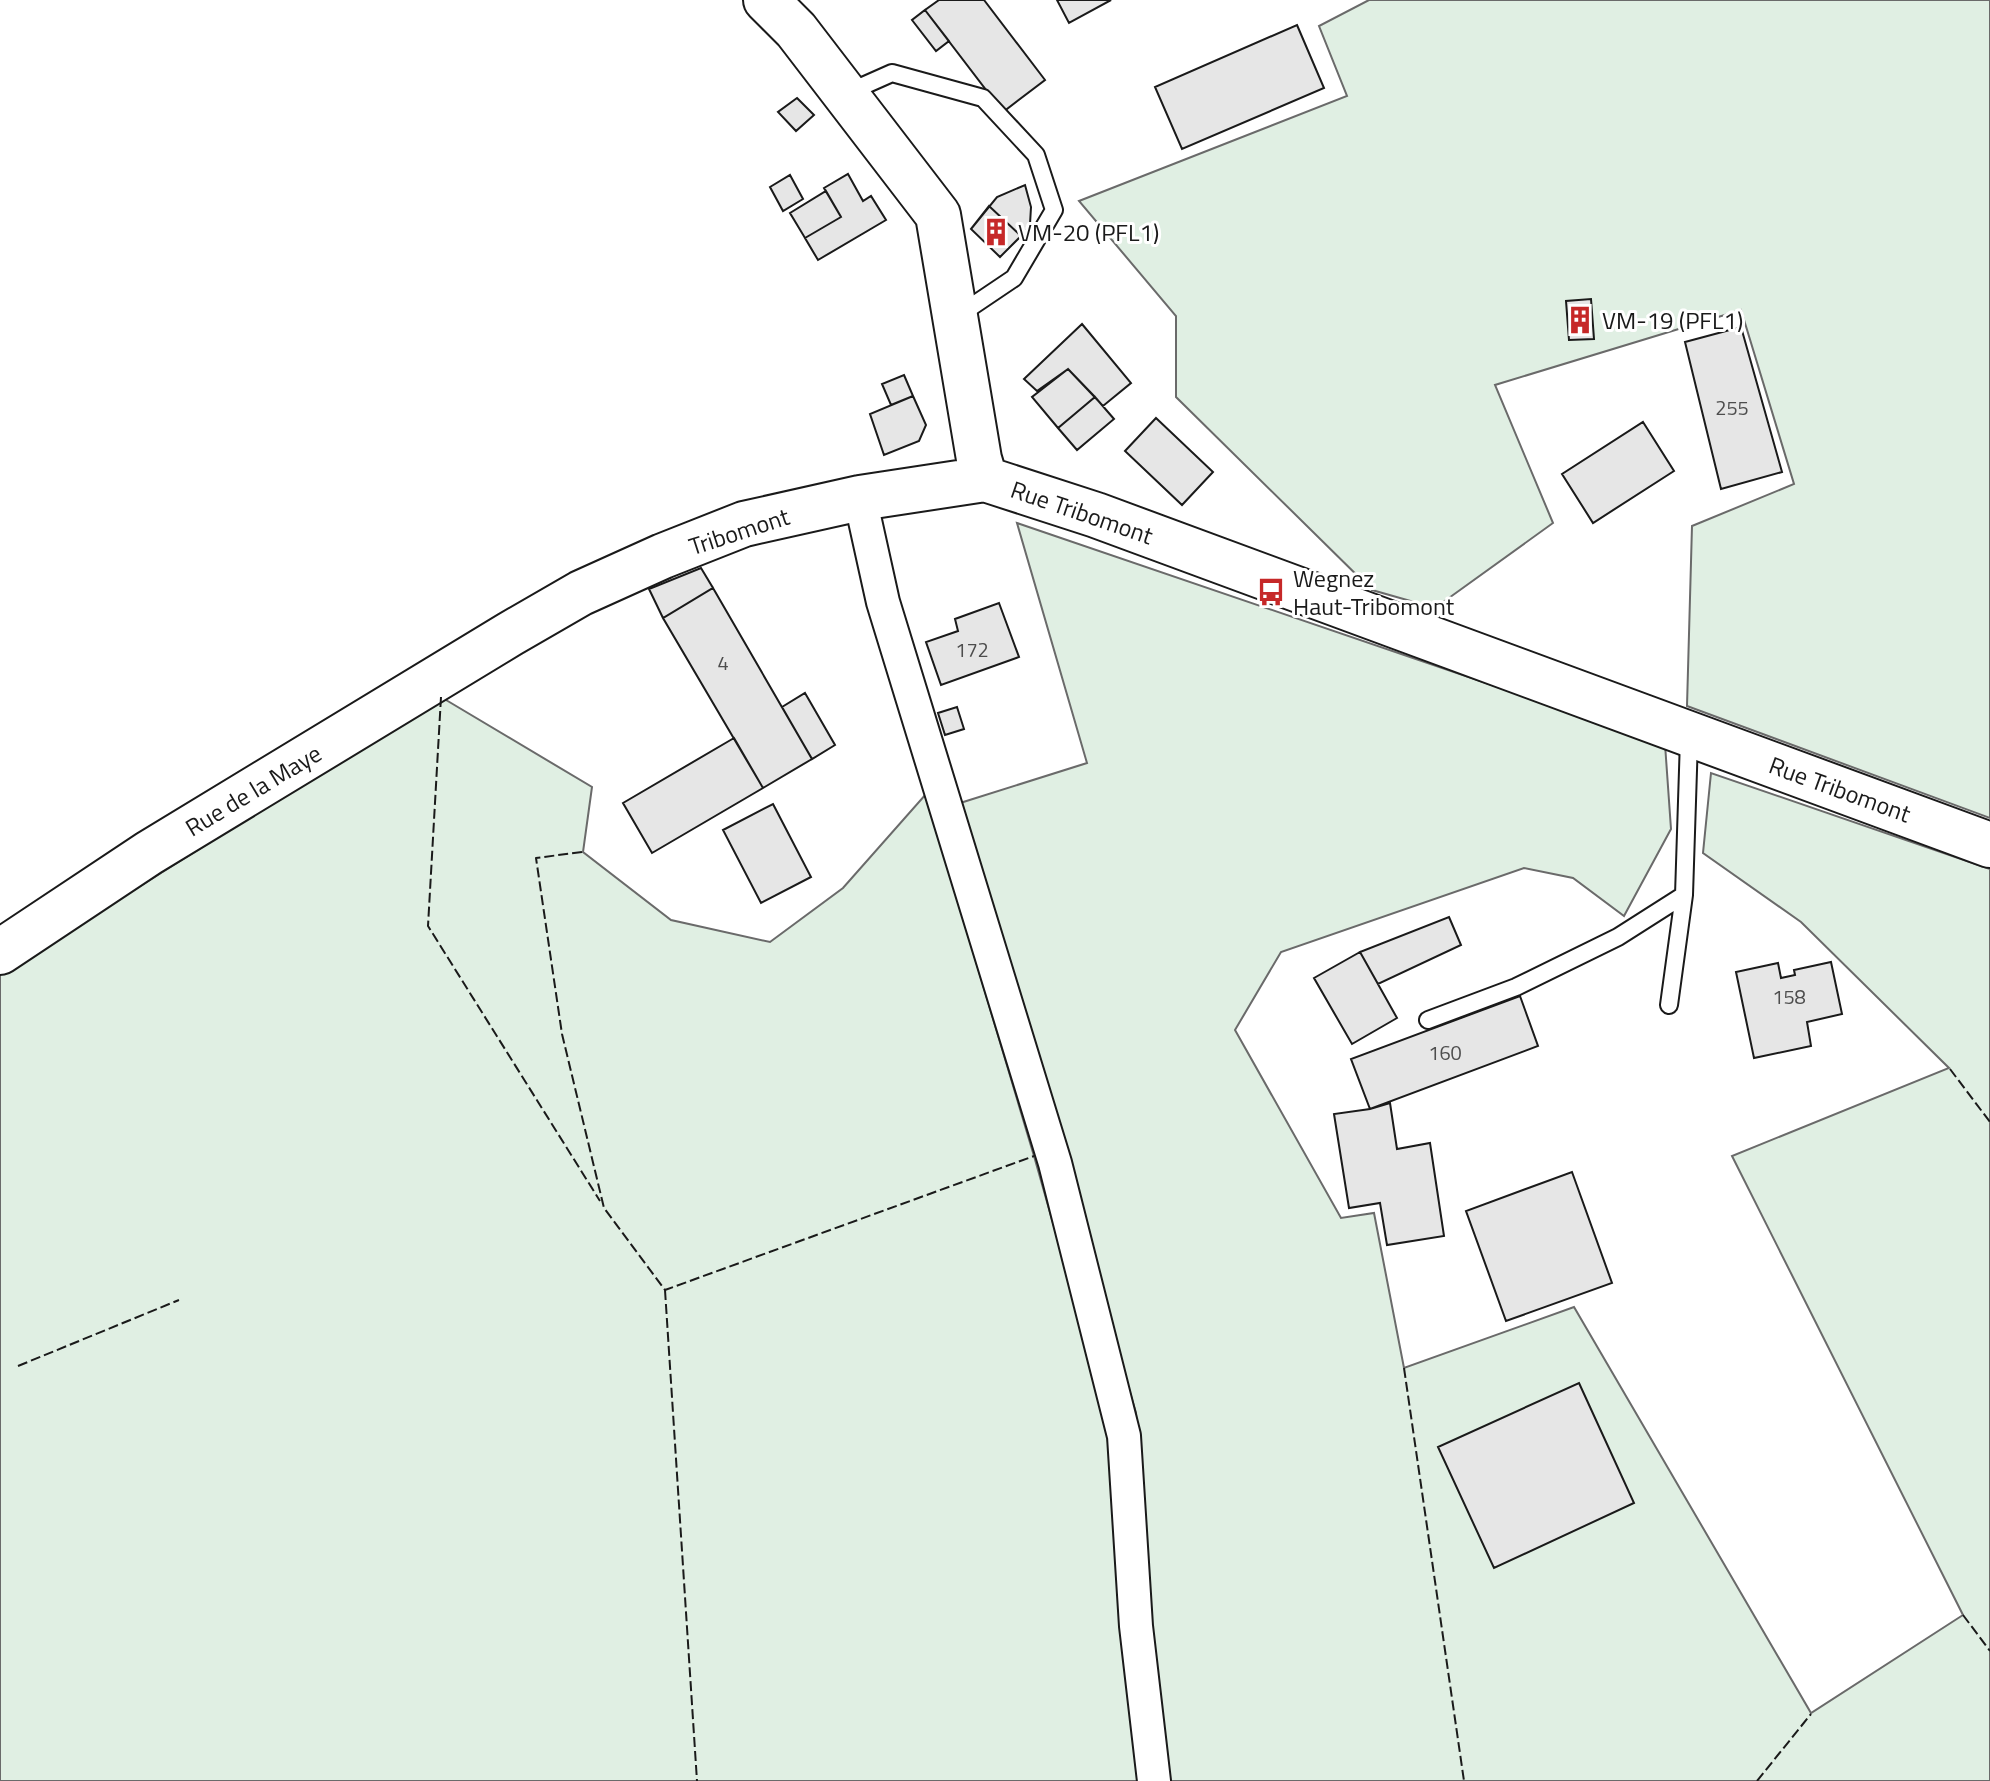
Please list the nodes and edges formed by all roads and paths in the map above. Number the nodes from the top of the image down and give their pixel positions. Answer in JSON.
{"nodes":[{"id":1,"x":766,"y":0,"type":"edge"},
{"id":2,"x":845,"y":94,"type":"junction"},
{"id":3,"x":956,"y":317,"type":"junction"},
{"id":4,"x":985,"y":479,"type":"junction"},
{"id":5,"x":860,"y":498,"type":"junction"},
{"id":6,"x":510,"y":634,"type":"joint"},
{"id":7,"x":1690,"y":734,"type":"junction"},
{"id":8,"x":1990,"y":845,"type":"edge"},
{"id":9,"x":1684,"y":895,"type":"junction"},
{"id":10,"x":0,"y":952,"type":"edge"},
{"id":11,"x":1669,"y":1005,"type":"dead end"},
{"id":12,"x":1428,"y":1020,"type":"dead end"},
{"id":13,"x":1154,"y":1781,"type":"edge"}],
"edges":[{"from":1,"to":2,"type":"street","name":"Rue Tribomont"},
{"from":2,"to":3,"type":"street","name":"Rue Tribomont"},
{"from":2,"to":3,"type":"lane"},
{"from":3,"to":4,"type":"street","name":"Rue Tribomont"},
{"from":4,"to":5,"type":"street","name":"Tribomont"},
{"from":4,"to":7,"type":"street","name":"Rue Tribomont"},
{"from":5,"to":6,"type":"street","name":"Tribomont"},
{"from":5,"to":13,"type":"street"},
{"from":6,"to":10,"type":"street","name":"Rue de la Maye"},
{"from":7,"to":8,"type":"street","name":"Rue Tribomont"},
{"from":7,"to":9,"type":"lane"},
{"from":9,"to":11,"type":"lane"},
{"from":9,"to":12,"type":"lane"}]}
